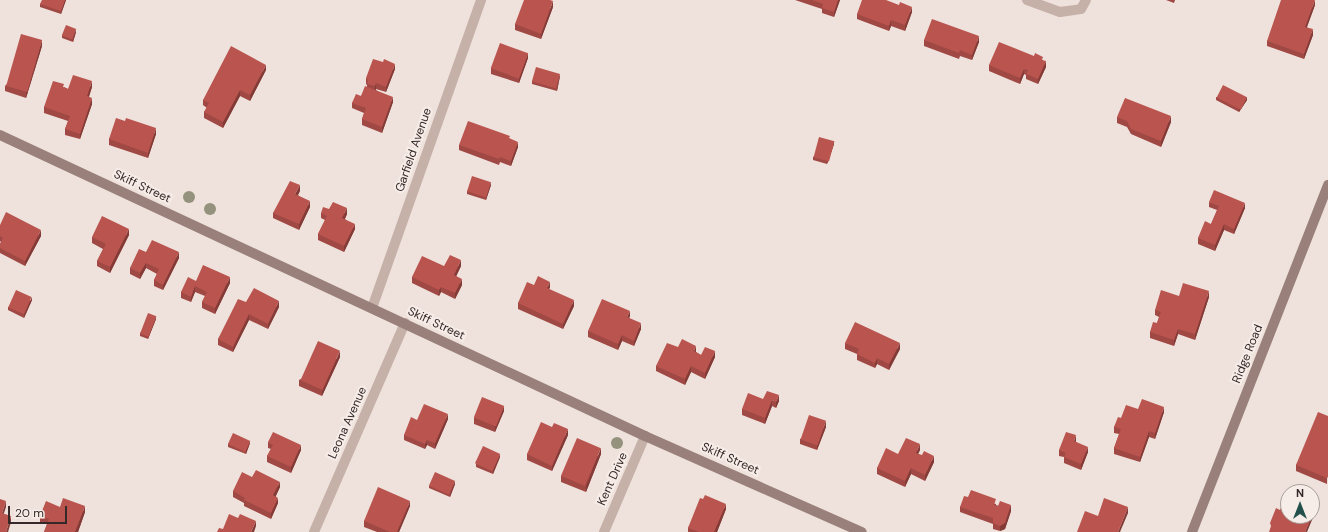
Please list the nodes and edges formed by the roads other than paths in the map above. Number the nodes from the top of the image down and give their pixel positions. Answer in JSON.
{"nodes":[{"id":1,"x":481,"y":0,"type":"edge"},
{"id":2,"x":1027,"y":0,"type":"edge"},
{"id":3,"x":1086,"y":0,"type":"edge"},
{"id":4,"x":0,"y":135,"type":"edge"},
{"id":5,"x":1328,"y":186,"type":"edge"},
{"id":6,"x":372,"y":308,"type":"junction"},
{"id":7,"x":405,"y":323,"type":"junction"},
{"id":8,"x":645,"y":436,"type":"junction"},
{"id":9,"x":314,"y":532,"type":"edge"},
{"id":10,"x":604,"y":532,"type":"edge"},
{"id":11,"x":862,"y":532,"type":"edge"},
{"id":12,"x":1192,"y":532,"type":"edge"}],
"edges":[{"from":1,"to":6,"type":"street","name":"Garfield Avenue"},
{"from":2,"to":3,"type":"street"},
{"from":4,"to":6,"type":"main road","name":"Skiff Street"},
{"from":5,"to":12,"type":"main road","name":"Ridge Road"},
{"from":6,"to":7,"type":"main road","name":"Skiff Street"},
{"from":7,"to":8,"type":"main road","name":"Skiff Street"},
{"from":7,"to":9,"type":"street","name":"Leona Avenue"},
{"from":8,"to":10,"type":"street","name":"Kent Drive"},
{"from":8,"to":11,"type":"main road","name":"Skiff Street"}]}
